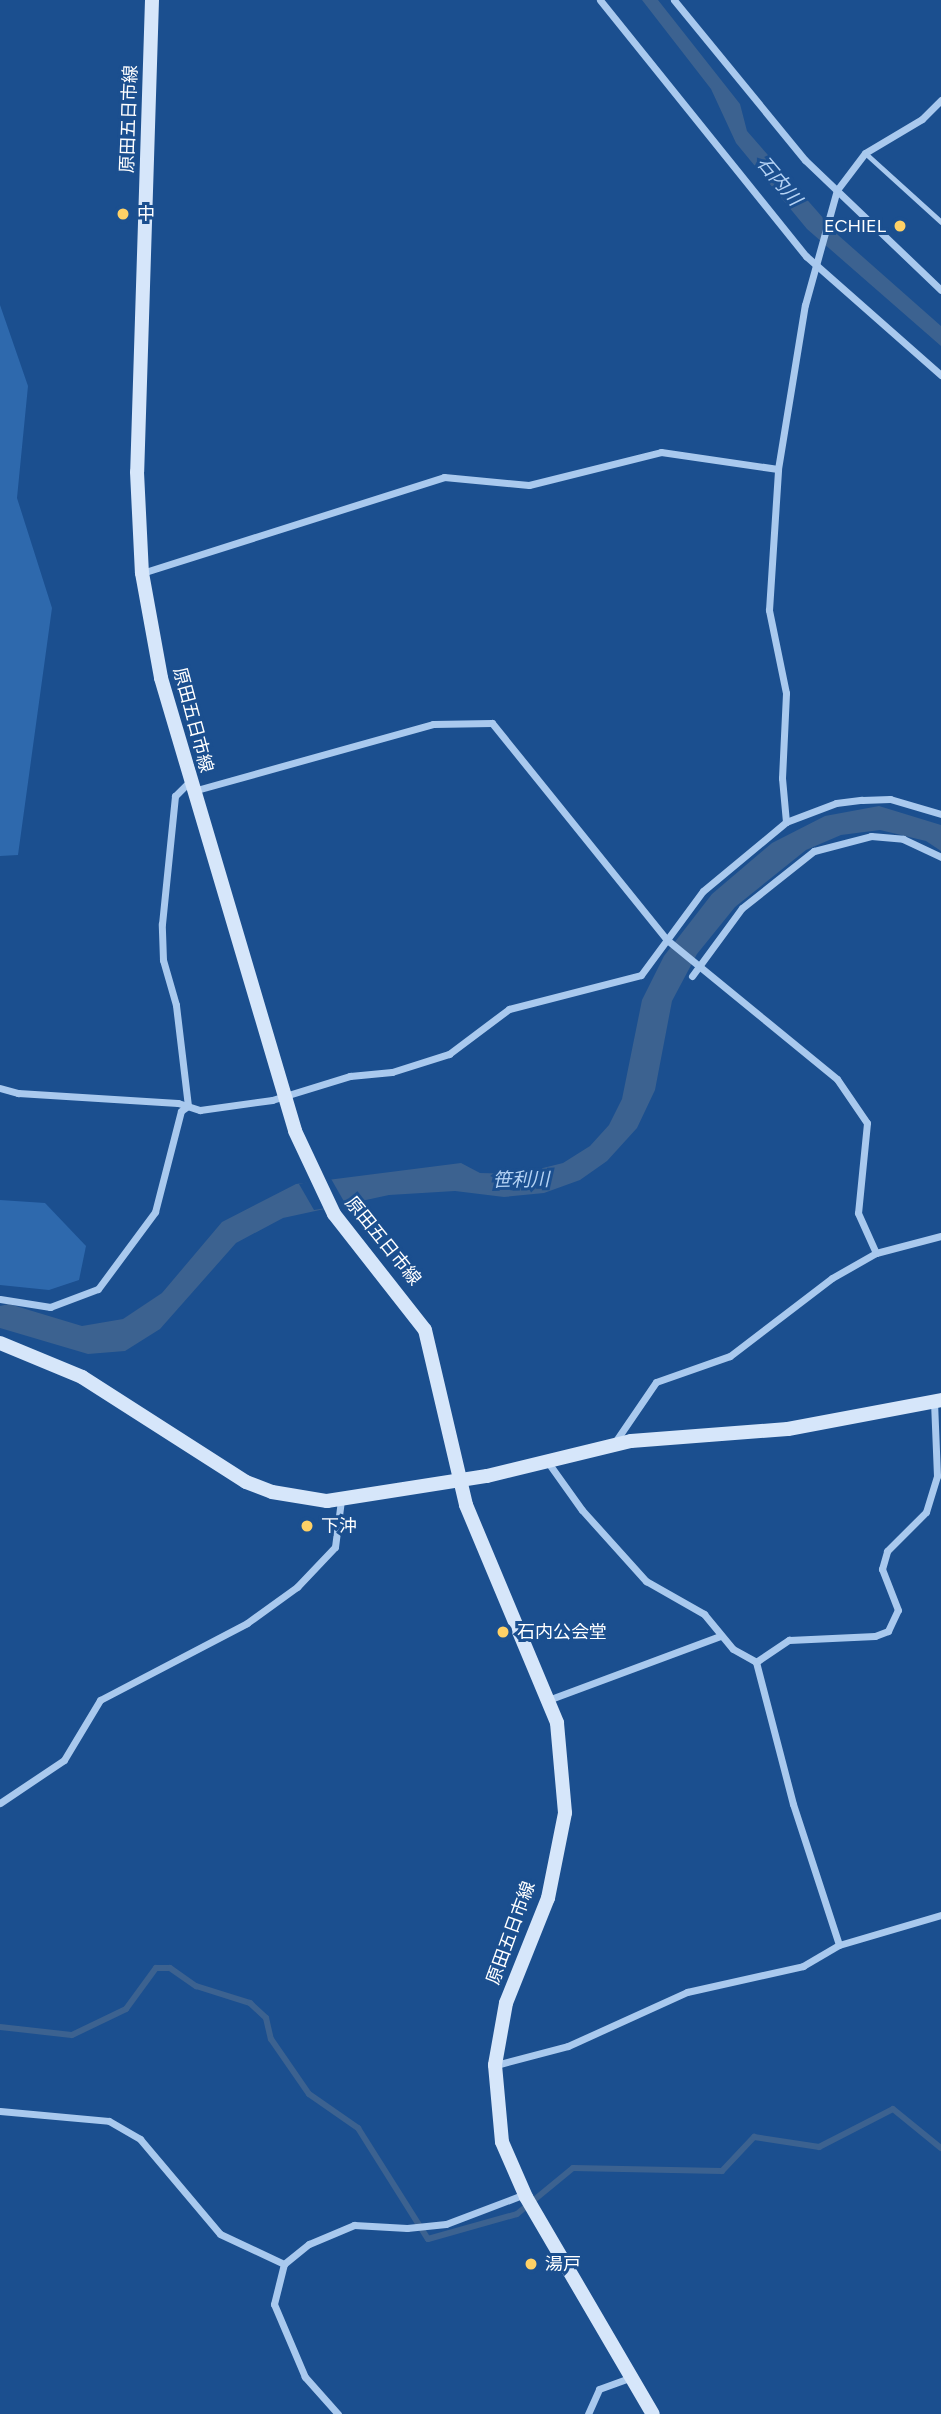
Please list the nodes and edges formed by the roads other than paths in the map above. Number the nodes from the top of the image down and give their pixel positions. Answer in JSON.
{"nodes":[{"id":1,"x":152,"y":0,"type":"edge"},
{"id":2,"x":600,"y":0,"type":"edge"},
{"id":3,"x":674,"y":0,"type":"edge"},
{"id":4,"x":941,"y":100,"type":"edge"},
{"id":5,"x":865,"y":153,"type":"junction"},
{"id":6,"x":835,"y":194,"type":"junction"},
{"id":7,"x":941,"y":222,"type":"edge"},
{"id":8,"x":816,"y":266,"type":"junction"},
{"id":9,"x":941,"y":290,"type":"edge"},
{"id":10,"x":941,"y":375,"type":"edge"},
{"id":11,"x":778,"y":469,"type":"junction"},
{"id":12,"x":142,"y":573,"type":"junction"},
{"id":13,"x":191,"y":786,"type":"junction"},
{"id":14,"x":941,"y":814,"type":"edge"},
{"id":15,"x":786,"y":822,"type":"junction"},
{"id":16,"x":941,"y":857,"type":"edge"},
{"id":17,"x":667,"y":941,"type":"junction"},
{"id":18,"x":696,"y":965,"type":"junction"},
{"id":19,"x":692,"y":976,"type":"dead end"},
{"id":20,"x":0,"y":1088,"type":"edge"},
{"id":21,"x":284,"y":1096,"type":"junction"},
{"id":22,"x":188,"y":1106,"type":"junction"},
{"id":23,"x":941,"y":1236,"type":"edge"},
{"id":24,"x":876,"y":1253,"type":"junction"},
{"id":25,"x":0,"y":1298,"type":"edge"},
{"id":26,"x":0,"y":1343,"type":"edge"},
{"id":27,"x":937,"y":1401,"type":"edge"},
{"id":28,"x":613,"y":1445,"type":"junction"},
{"id":29,"x":547,"y":1461,"type":"junction"},
{"id":30,"x":458,"y":1479,"type":"junction"},
{"id":31,"x":341,"y":1500,"type":"junction"},
{"id":32,"x":720,"y":1636,"type":"junction"},
{"id":33,"x":756,"y":1662,"type":"junction"},
{"id":34,"x":548,"y":1700,"type":"junction"},
{"id":35,"x":0,"y":1803,"type":"edge"},
{"id":36,"x":941,"y":1915,"type":"edge"},
{"id":37,"x":839,"y":1945,"type":"junction"},
{"id":38,"x":495,"y":2065,"type":"junction"},
{"id":39,"x":0,"y":2111,"type":"edge"},
{"id":40,"x":528,"y":2200,"type":"junction"},
{"id":41,"x":284,"y":2264,"type":"junction"},
{"id":42,"x":630,"y":2378,"type":"junction"},
{"id":43,"x":338,"y":2414,"type":"edge"},
{"id":44,"x":588,"y":2414,"type":"edge"},
{"id":45,"x":653,"y":2414,"type":"edge"}],
"edges":[{"from":1,"to":12,"type":"main road","name":"原田五日市線"},
{"from":2,"to":8,"type":"street"},
{"from":3,"to":6,"type":"street"},
{"from":4,"to":5,"type":"street"},
{"from":5,"to":6,"type":"street"},
{"from":5,"to":7,"type":"lane"},
{"from":6,"to":8,"type":"street"},
{"from":6,"to":9,"type":"street"},
{"from":8,"to":10,"type":"street"},
{"from":8,"to":11,"type":"street"},
{"from":11,"to":12,"type":"street"},
{"from":11,"to":15,"type":"street"},
{"from":12,"to":13,"type":"main road","name":"原田五日市線"},
{"from":13,"to":17,"type":"street"},
{"from":13,"to":21,"type":"main road","name":"原田五日市線"},
{"from":13,"to":22,"type":"street"},
{"from":14,"to":15,"type":"street"},
{"from":15,"to":17,"type":"street"},
{"from":16,"to":18,"type":"street"},
{"from":17,"to":18,"type":"street"},
{"from":17,"to":21,"type":"street"},
{"from":18,"to":19,"type":"street"},
{"from":18,"to":24,"type":"street"},
{"from":20,"to":22,"type":"street"},
{"from":21,"to":22,"type":"street"},
{"from":21,"to":30,"type":"main road","name":"原田五日市線"},
{"from":22,"to":25,"type":"street"},
{"from":23,"to":24,"type":"street"},
{"from":24,"to":28,"type":"street"},
{"from":26,"to":31,"type":"main road"},
{"from":27,"to":28,"type":"main road"},
{"from":27,"to":33,"type":"street"},
{"from":28,"to":29,"type":"main road"},
{"from":29,"to":30,"type":"main road"},
{"from":29,"to":32,"type":"street"},
{"from":30,"to":31,"type":"main road"},
{"from":30,"to":34,"type":"main road","name":"原田五日市線"},
{"from":31,"to":35,"type":"street"},
{"from":32,"to":33,"type":"street"},
{"from":32,"to":34,"type":"street"},
{"from":33,"to":37,"type":"street"},
{"from":34,"to":38,"type":"main road","name":"原田五日市線"},
{"from":36,"to":37,"type":"street"},
{"from":37,"to":38,"type":"street"},
{"from":38,"to":40,"type":"main road","name":"原田五日市線"},
{"from":39,"to":41,"type":"street"},
{"from":40,"to":41,"type":"street"},
{"from":40,"to":42,"type":"main road","name":"原田五日市線"},
{"from":41,"to":43,"type":"street"},
{"from":42,"to":44,"type":"street"},
{"from":42,"to":45,"type":"main road","name":"原田五日市線"}]}
